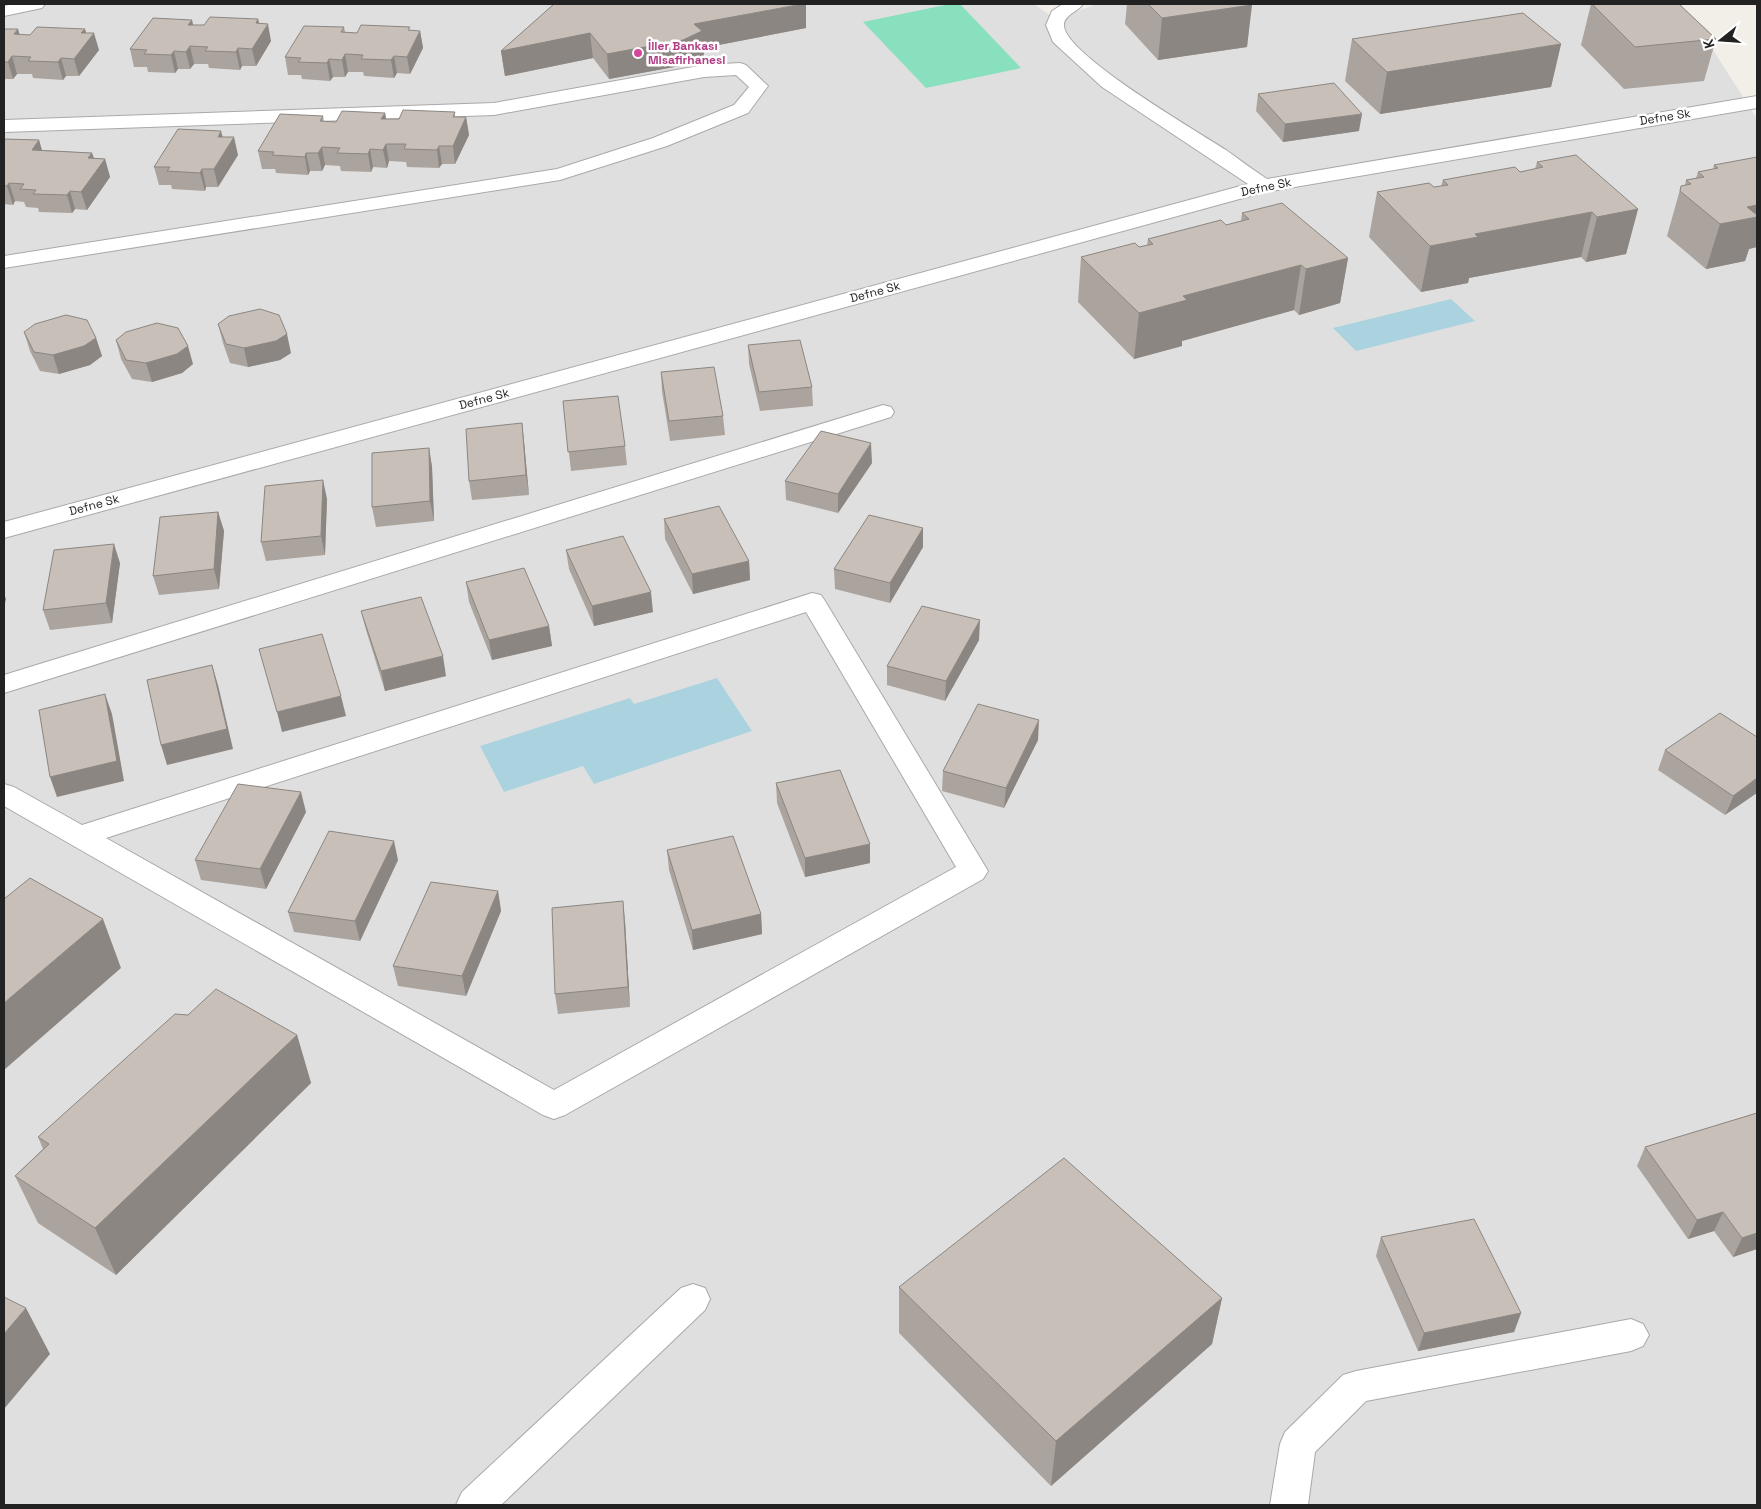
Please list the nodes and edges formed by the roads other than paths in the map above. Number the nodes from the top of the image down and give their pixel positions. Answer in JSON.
{"nodes":[{"id":1,"x":36,"y":4,"type":"edge"},
{"id":2,"x":1074,"y":4,"type":"edge"},
{"id":3,"x":4,"y":11,"type":"edge"},
{"id":4,"x":1757,"y":102,"type":"edge"},
{"id":5,"x":4,"y":126,"type":"edge"},
{"id":6,"x":1263,"y":186,"type":"junction"},
{"id":7,"x":4,"y":262,"type":"edge"},
{"id":8,"x":883,"y":412,"type":"dead end"},
{"id":9,"x":4,"y":530,"type":"edge"},
{"id":10,"x":4,"y":684,"type":"edge"},
{"id":11,"x":4,"y":794,"type":"edge"},
{"id":12,"x":79,"y":836,"type":"junction"},
{"id":13,"x":693,"y":1299,"type":"dead end"},
{"id":14,"x":1631,"y":1335,"type":"dead end"},
{"id":15,"x":475,"y":1505,"type":"edge"},
{"id":16,"x":1289,"y":1505,"type":"edge"}],
"edges":[{"from":1,"to":3,"type":"street"},
{"from":2,"to":6,"type":"street"},
{"from":4,"to":6,"type":"street","name":"Defne Sk"},
{"from":5,"to":7,"type":"street"},
{"from":6,"to":9,"type":"street","name":"Defne Sk"},
{"from":8,"to":10,"type":"street"},
{"from":11,"to":12,"type":"street"},
{"from":12,"to":12,"type":"street"},
{"from":13,"to":15,"type":"street"},
{"from":14,"to":16,"type":"street"}]}
